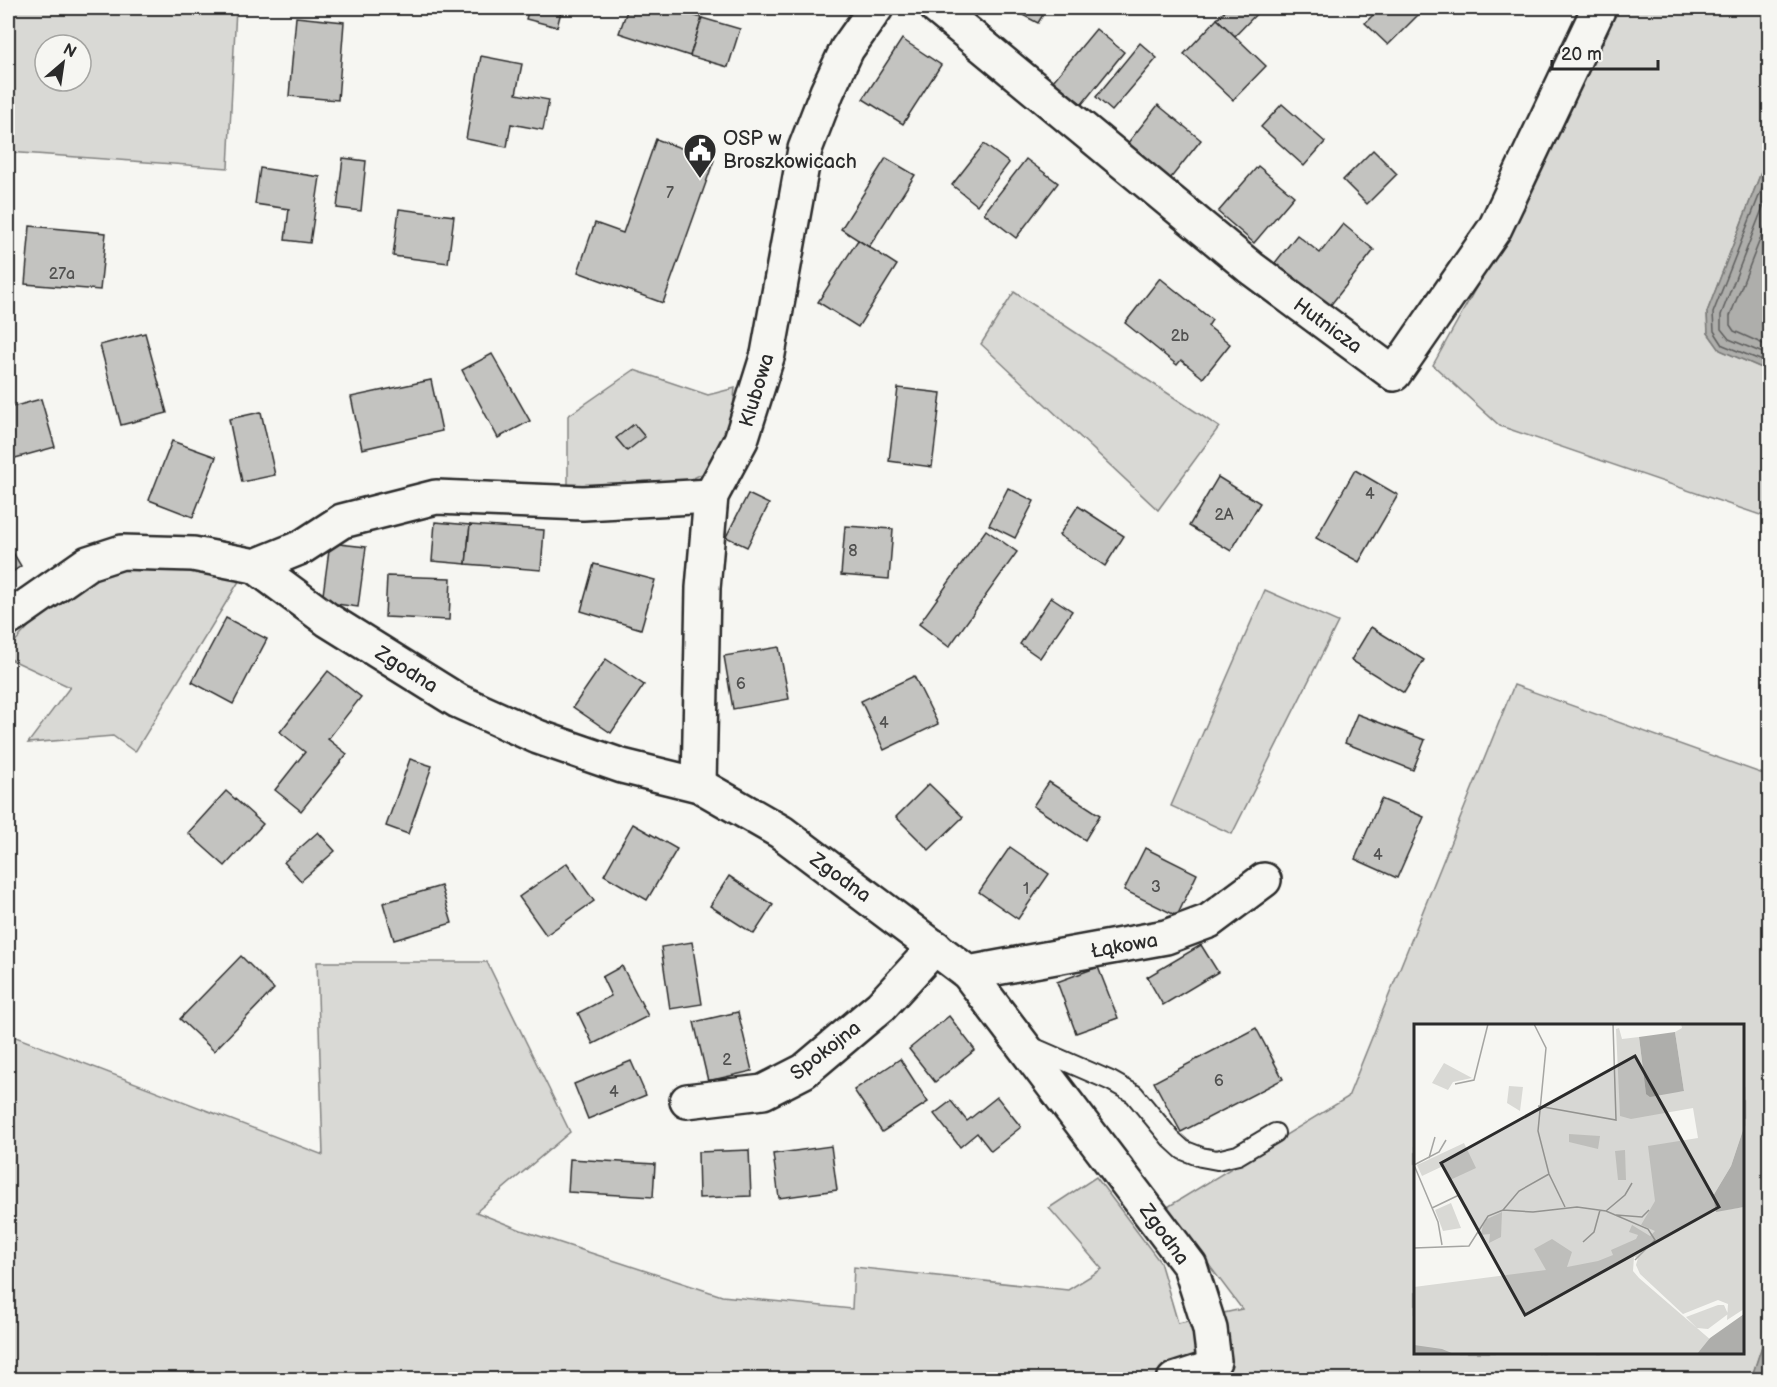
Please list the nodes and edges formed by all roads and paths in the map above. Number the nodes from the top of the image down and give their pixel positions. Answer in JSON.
{"nodes":[{"id":1,"x":876,"y":8,"type":"edge"},
{"id":2,"x":937,"y":8,"type":"edge"},
{"id":3,"x":1599,"y":8,"type":"edge"},
{"id":4,"x":711,"y":496,"type":"junction"},
{"id":5,"x":255,"y":566,"type":"junction"},
{"id":6,"x":8,"y":620,"type":"edge"},
{"id":7,"x":699,"y":785,"type":"junction"},
{"id":8,"x":1264,"y":879,"type":"dead end"},
{"id":9,"x":935,"y":947,"type":"junction"},
{"id":10,"x":968,"y":973,"type":"junction"},
{"id":11,"x":1021,"y":1042,"type":"junction"},
{"id":12,"x":687,"y":1101,"type":"dead end"},
{"id":13,"x":1275,"y":1133,"type":"dead end"},
{"id":14,"x":1174,"y":1380,"type":"edge"}],
"edges":[{"from":1,"to":4,"type":"street","name":"Klubowa"},
{"from":2,"to":3,"type":"street","name":"Hutnicza"},
{"from":4,"to":5,"type":"street"},
{"from":4,"to":7,"type":"street","name":"Klubowa"},
{"from":5,"to":6,"type":"street","name":"Zgodna"},
{"from":5,"to":7,"type":"street","name":"Zgodna"},
{"from":7,"to":9,"type":"street","name":"Zgodna"},
{"from":8,"to":10,"type":"street","name":"Łąkowa"},
{"from":9,"to":10,"type":"street","name":"Zgodna"},
{"from":9,"to":12,"type":"street","name":"Spokojna"},
{"from":10,"to":11,"type":"street","name":"Zgodna"},
{"from":11,"to":13,"type":"lane"},
{"from":11,"to":14,"type":"street","name":"Zgodna"}]}
